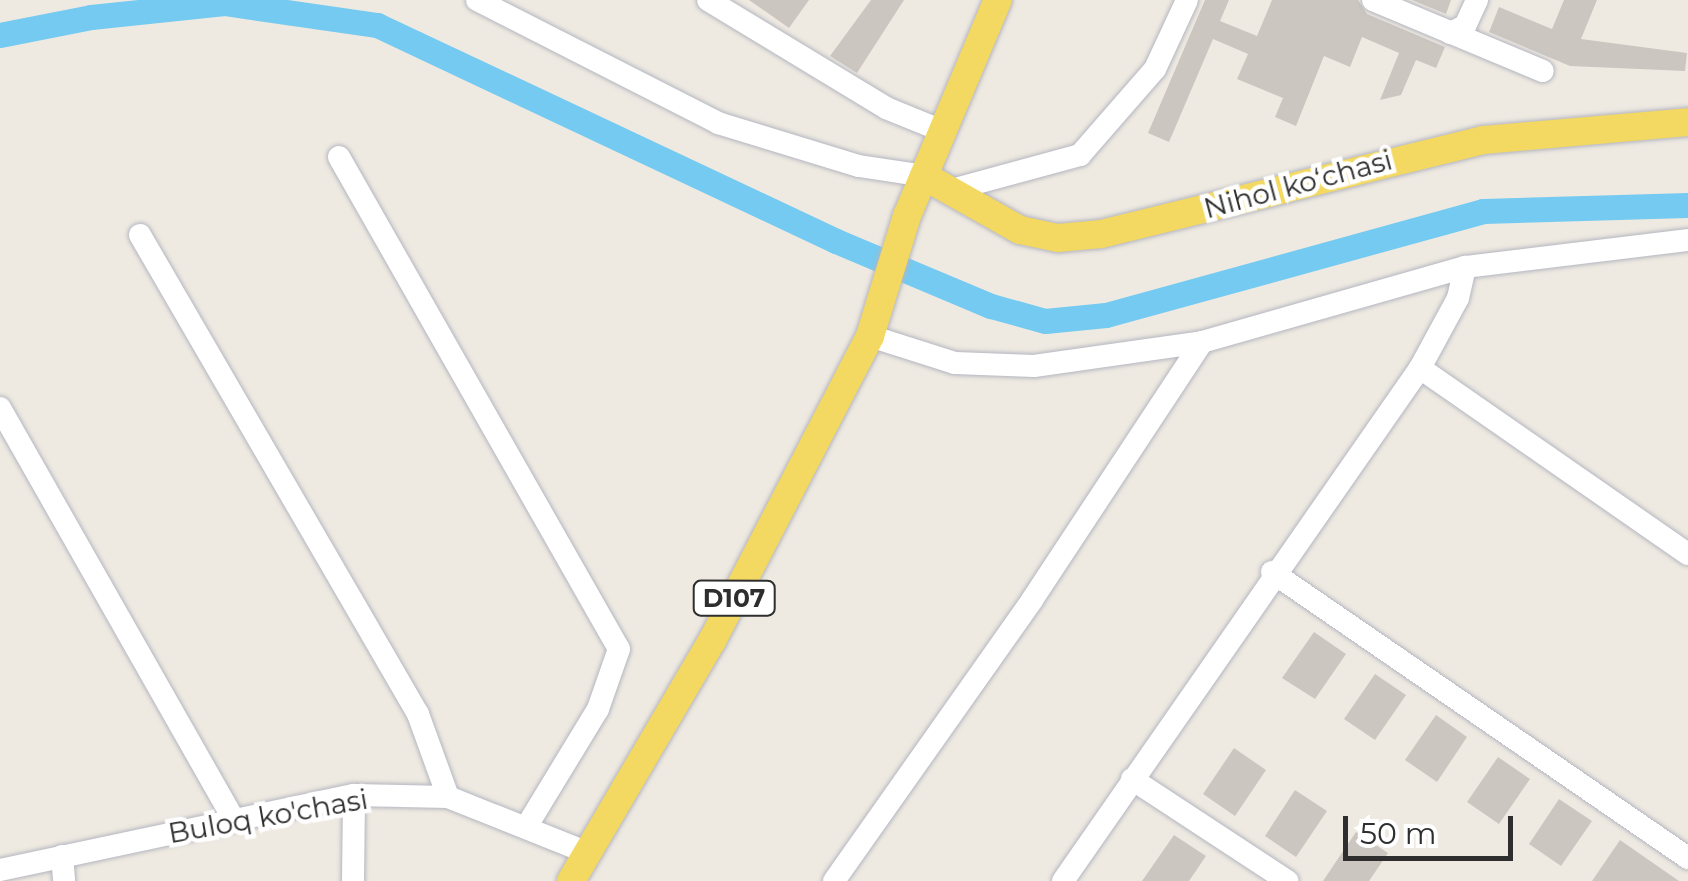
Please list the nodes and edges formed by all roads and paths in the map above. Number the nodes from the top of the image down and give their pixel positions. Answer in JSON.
{"nodes":[{"id":1,"x":477,"y":0,"type":"edge"},
{"id":2,"x":708,"y":0,"type":"edge"},
{"id":3,"x":998,"y":0,"type":"edge"},
{"id":4,"x":1188,"y":0,"type":"edge"},
{"id":5,"x":1373,"y":0,"type":"edge"},
{"id":6,"x":1477,"y":0,"type":"edge"},
{"id":7,"x":1450,"y":33,"type":"junction"},
{"id":8,"x":1543,"y":71,"type":"dead end"},
{"id":9,"x":1688,"y":122,"type":"edge"},
{"id":10,"x":946,"y":132,"type":"junction"},
{"id":11,"x":339,"y":157,"type":"dead end"},
{"id":12,"x":924,"y":176,"type":"junction"},
{"id":13,"x":956,"y":189,"type":"junction"},
{"id":14,"x":140,"y":235,"type":"dead end"},
{"id":15,"x":1688,"y":240,"type":"edge"},
{"id":16,"x":1465,"y":267,"type":"junction"},
{"id":17,"x":870,"y":336,"type":"junction"},
{"id":18,"x":1202,"y":342,"type":"junction"},
{"id":19,"x":1420,"y":368,"type":"junction"},
{"id":20,"x":0,"y":408,"type":"edge"},
{"id":21,"x":1688,"y":554,"type":"edge"},
{"id":22,"x":1272,"y":572,"type":"junction"},
{"id":23,"x":1132,"y":779,"type":"junction"},
{"id":24,"x":354,"y":794,"type":"junction"},
{"id":25,"x":448,"y":796,"type":"junction"},
{"id":26,"x":234,"y":820,"type":"junction"},
{"id":27,"x":528,"y":826,"type":"junction"},
{"id":28,"x":588,"y":853,"type":"junction"},
{"id":29,"x":62,"y":856,"type":"junction"},
{"id":30,"x":1688,"y":858,"type":"edge"},
{"id":31,"x":2,"y":866,"type":"edge"},
{"id":32,"x":64,"y":881,"type":"edge"},
{"id":33,"x":353,"y":881,"type":"edge"},
{"id":34,"x":571,"y":881,"type":"edge"},
{"id":35,"x":834,"y":881,"type":"edge"},
{"id":36,"x":1063,"y":881,"type":"edge"},
{"id":37,"x":1287,"y":881,"type":"edge"}],
"edges":[{"from":1,"to":12,"type":"street"},
{"from":2,"to":10,"type":"street"},
{"from":3,"to":10,"type":"main road","number":"D107"},
{"from":4,"to":13,"type":"street"},
{"from":5,"to":7,"type":"street"},
{"from":6,"to":7,"type":"street"},
{"from":7,"to":8,"type":"street"},
{"from":9,"to":13,"type":"main road","name":"Nihol koʻchasi"},
{"from":10,"to":12,"type":"main road","number":"D107"},
{"from":11,"to":27,"type":"street"},
{"from":12,"to":13,"type":"main road","name":"Nihol koʻchasi"},
{"from":12,"to":17,"type":"main road","number":"D107"},
{"from":14,"to":25,"type":"street"},
{"from":15,"to":16,"type":"street"},
{"from":16,"to":18,"type":"street"},
{"from":16,"to":19,"type":"street"},
{"from":17,"to":18,"type":"street"},
{"from":17,"to":28,"type":"main road","number":"D107"},
{"from":18,"to":35,"type":"street"},
{"from":19,"to":21,"type":"street"},
{"from":19,"to":22,"type":"street"},
{"from":20,"to":26,"type":"street"},
{"from":22,"to":23,"type":"street"},
{"from":22,"to":30,"type":"street"},
{"from":23,"to":36,"type":"street"},
{"from":23,"to":37,"type":"street"},
{"from":24,"to":25,"type":"street","name":"Buloq ko'chasi"},
{"from":24,"to":26,"type":"street","name":"Buloq ko'chasi"},
{"from":24,"to":33,"type":"street"},
{"from":25,"to":27,"type":"street","name":"Buloq ko'chasi"},
{"from":26,"to":29,"type":"street","name":"Buloq ko'chasi"},
{"from":27,"to":28,"type":"street","name":"Buloq ko'chasi"},
{"from":28,"to":34,"type":"main road","number":"D107"},
{"from":29,"to":31,"type":"street","name":"Buloq ko'chasi"},
{"from":29,"to":32,"type":"street"}]}
